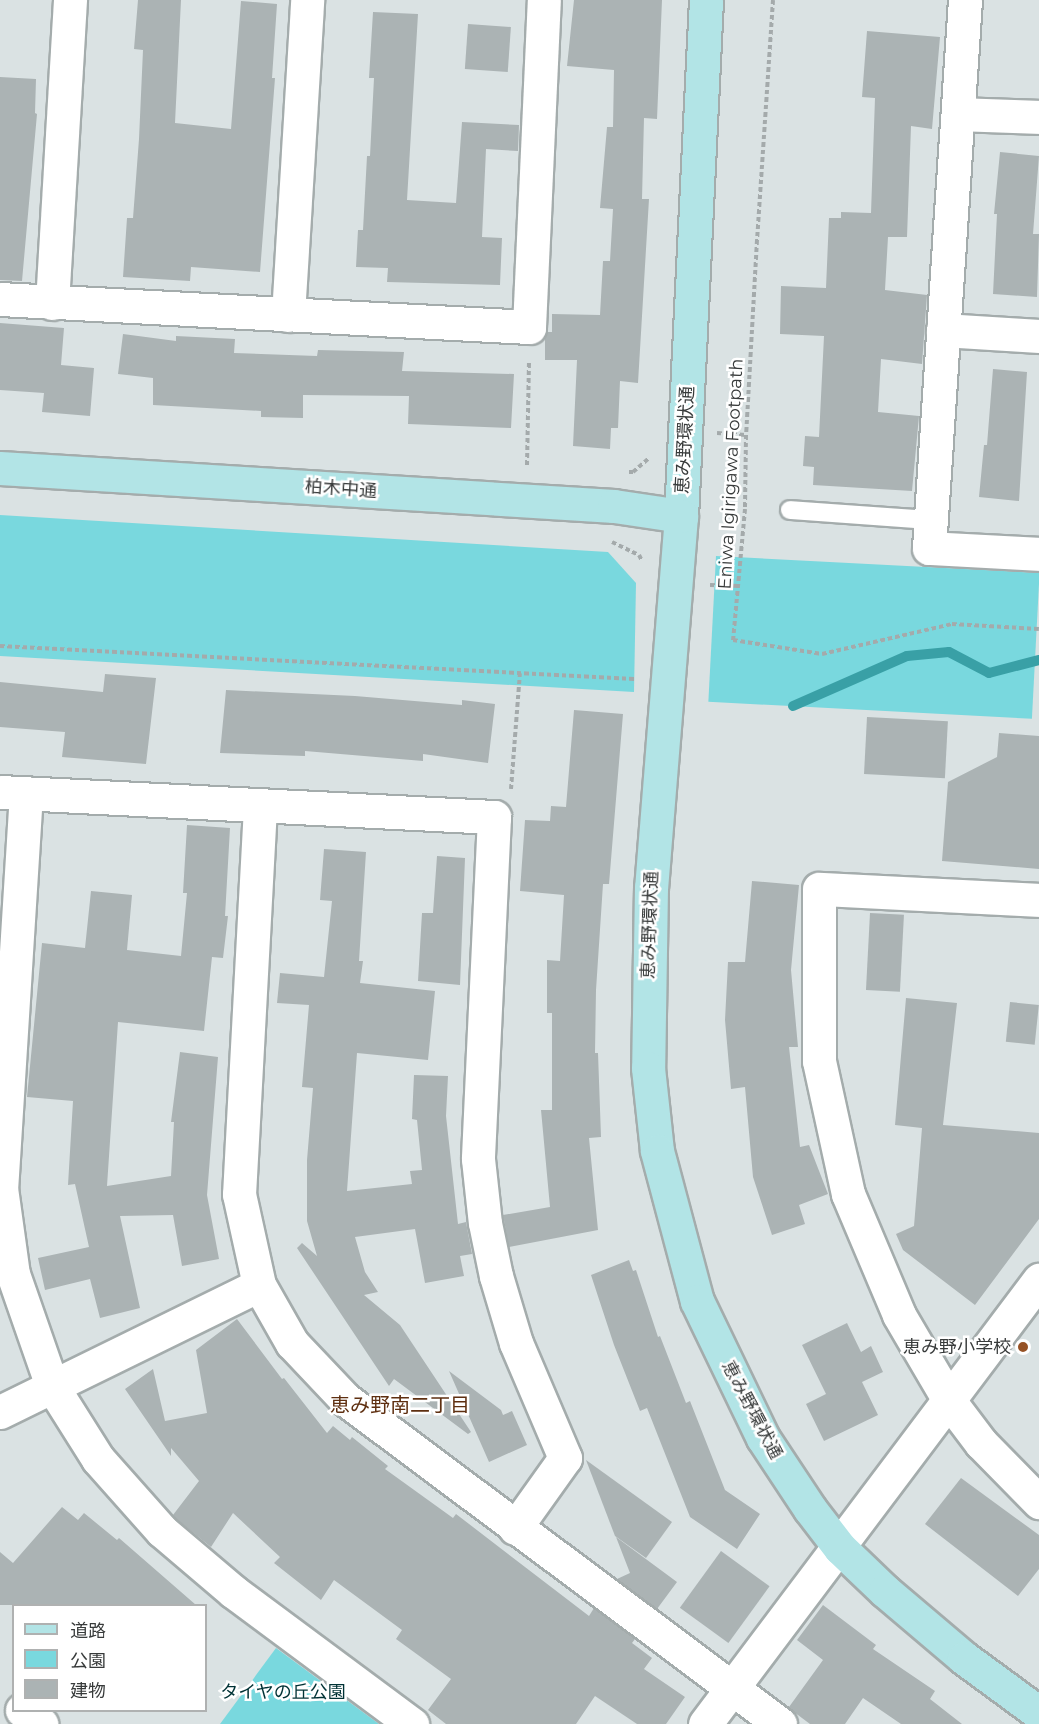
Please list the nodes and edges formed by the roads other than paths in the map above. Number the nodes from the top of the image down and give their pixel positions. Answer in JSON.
{"nodes":[{"id":1,"x":70,"y":0,"type":"edge"},
{"id":2,"x":307,"y":0,"type":"edge"},
{"id":3,"x":544,"y":0,"type":"edge"},
{"id":4,"x":706,"y":0,"type":"edge"},
{"id":5,"x":966,"y":0,"type":"edge"},
{"id":6,"x":959,"y":114,"type":"junction"},
{"id":7,"x":1039,"y":117,"type":"edge"},
{"id":8,"x":0,"y":300,"type":"edge"},
{"id":9,"x":52,"y":303,"type":"junction"},
{"id":10,"x":288,"y":315,"type":"junction"},
{"id":11,"x":943,"y":330,"type":"junction"},
{"id":12,"x":1039,"y":336,"type":"edge"},
{"id":13,"x":0,"y":468,"type":"edge"},
{"id":14,"x":790,"y":510,"type":"dead end"},
{"id":15,"x":681,"y":516,"type":"junction"},
{"id":16,"x":931,"y":520,"type":"junction"},
{"id":17,"x":1039,"y":554,"type":"edge"},
{"id":18,"x":13,"y":792,"type":"edge"},
{"id":19,"x":260,"y":807,"type":"junction"},
{"id":20,"x":1039,"y":900,"type":"edge"},
{"id":21,"x":1039,"y":1280,"type":"edge"},
{"id":22,"x":259,"y":1285,"type":"junction"},
{"id":23,"x":52,"y":1386,"type":"junction"},
{"id":24,"x":950,"y":1402,"type":"junction"},
{"id":25,"x":0,"y":1412,"type":"edge"},
{"id":26,"x":1039,"y":1502,"type":"edge"},
{"id":27,"x":515,"y":1528,"type":"junction"},
{"id":28,"x":840,"y":1548,"type":"junction"},
{"id":29,"x":731,"y":1688,"type":"junction"},
{"id":30,"x":25,"y":1712,"type":"edge"},
{"id":31,"x":1039,"y":1713,"type":"edge"},
{"id":32,"x":41,"y":1724,"type":"edge"},
{"id":33,"x":412,"y":1724,"type":"edge"},
{"id":34,"x":705,"y":1724,"type":"edge"},
{"id":35,"x":780,"y":1724,"type":"edge"}],
"edges":[{"from":1,"to":9,"type":"street"},
{"from":2,"to":10,"type":"street"},
{"from":3,"to":10,"type":"street"},
{"from":4,"to":15,"type":"street","name":"恵み野環状通"},
{"from":5,"to":6,"type":"street"},
{"from":6,"to":7,"type":"street"},
{"from":6,"to":11,"type":"street"},
{"from":8,"to":9,"type":"street"},
{"from":9,"to":10,"type":"street"},
{"from":11,"to":12,"type":"street"},
{"from":11,"to":16,"type":"street"},
{"from":13,"to":15,"type":"street","name":"柏木中通"},
{"from":14,"to":16,"type":"lane"},
{"from":15,"to":28,"type":"street","name":"恵み野環状通"},
{"from":16,"to":17,"type":"street"},
{"from":18,"to":19,"type":"street"},
{"from":18,"to":23,"type":"street"},
{"from":19,"to":22,"type":"street"},
{"from":19,"to":27,"type":"street"},
{"from":20,"to":24,"type":"street"},
{"from":21,"to":24,"type":"street"},
{"from":22,"to":23,"type":"street"},
{"from":22,"to":27,"type":"street"},
{"from":23,"to":25,"type":"street"},
{"from":23,"to":33,"type":"street"},
{"from":24,"to":26,"type":"street"},
{"from":24,"to":28,"type":"street"},
{"from":27,"to":29,"type":"street"},
{"from":28,"to":29,"type":"street"},
{"from":28,"to":31,"type":"street","name":"恵み野環状通"},
{"from":29,"to":34,"type":"street"},
{"from":29,"to":35,"type":"street"},
{"from":30,"to":32,"type":"street"}]}
